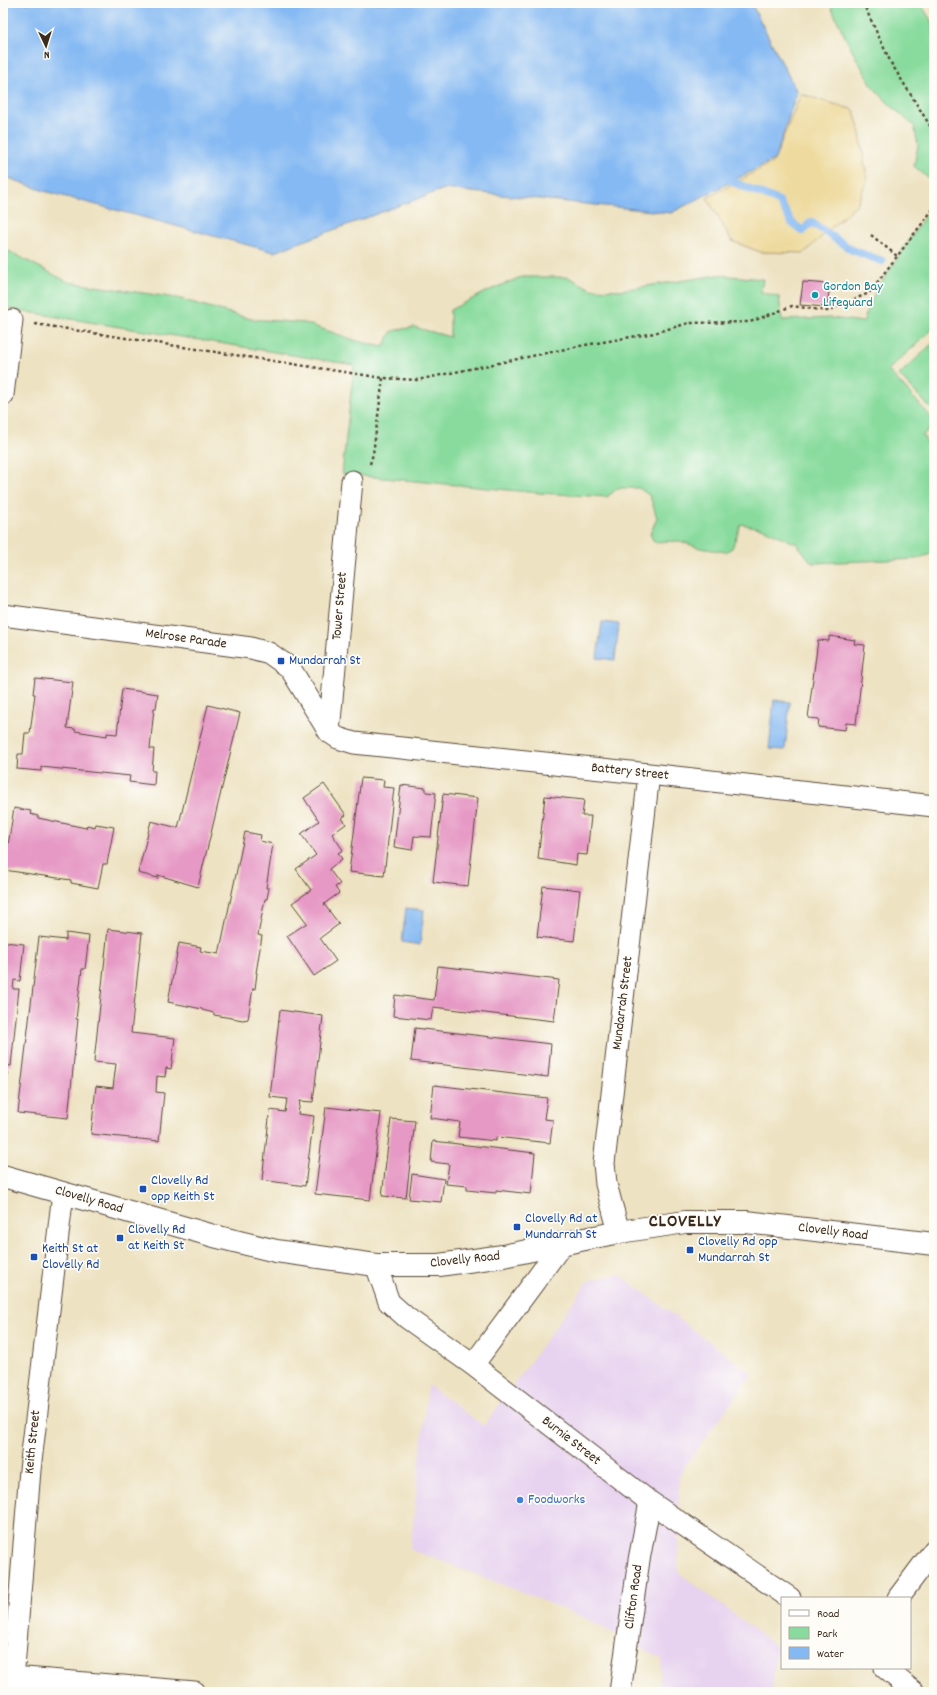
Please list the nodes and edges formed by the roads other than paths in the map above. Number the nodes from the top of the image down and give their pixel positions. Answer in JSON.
{"nodes":[{"id":1,"x":12,"y":320,"type":"road end"},
{"id":2,"x":3,"y":395,"type":"edge"},
{"id":3,"x":352,"y":481,"type":"dead end"},
{"id":4,"x":3,"y":615,"type":"edge"},
{"id":5,"x":329,"y":732,"type":"junction"},
{"id":6,"x":650,"y":774,"type":"junction"},
{"id":7,"x":934,"y":806,"type":"edge"},
{"id":8,"x":3,"y":1176,"type":"edge"},
{"id":9,"x":63,"y":1193,"type":"junction"},
{"id":10,"x":619,"y":1232,"type":"junction"},
{"id":11,"x":563,"y":1243,"type":"junction"},
{"id":12,"x":934,"y":1244,"type":"edge"},
{"id":13,"x":376,"y":1264,"type":"junction"},
{"id":14,"x":473,"y":1365,"type":"junction"},
{"id":15,"x":650,"y":1502,"type":"junction"},
{"id":16,"x":934,"y":1550,"type":"edge"},
{"id":17,"x":789,"y":1597,"type":"edge"},
{"id":18,"x":899,"y":1597,"type":"edge"},
{"id":19,"x":887,"y":1669,"type":"edge"},
{"id":20,"x":12,"y":1685,"type":"edge"},
{"id":21,"x":195,"y":1692,"type":"edge"},
{"id":22,"x":620,"y":1692,"type":"edge"},
{"id":23,"x":914,"y":1692,"type":"edge"}],
"edges":[{"from":1,"to":2,"type":"street"},
{"from":3,"to":5,"type":"street","name":"Tower Street"},
{"from":4,"to":5,"type":"street","name":"Melrose Parade"},
{"from":5,"to":6,"type":"street","name":"Battery Street"},
{"from":6,"to":7,"type":"street","name":"Battery Street"},
{"from":6,"to":10,"type":"street","name":"Mundarrah Street"},
{"from":8,"to":9,"type":"street","name":"Clovelly Road"},
{"from":9,"to":13,"type":"street","name":"Clovelly Road"},
{"from":9,"to":20,"type":"street","name":"Keith Street"},
{"from":10,"to":11,"type":"street","name":"Clovelly Road"},
{"from":10,"to":12,"type":"street","name":"Clovelly Road"},
{"from":11,"to":13,"type":"street","name":"Clovelly Road"},
{"from":11,"to":14,"type":"street"},
{"from":13,"to":14,"type":"street","name":"Burnie Street"},
{"from":14,"to":15,"type":"street","name":"Burnie Street"},
{"from":15,"to":17,"type":"street","name":"Burnie Street"},
{"from":15,"to":22,"type":"street","name":"Clifton Road"},
{"from":16,"to":18,"type":"street"},
{"from":19,"to":23,"type":"street"},
{"from":20,"to":21,"type":"street"}]}
